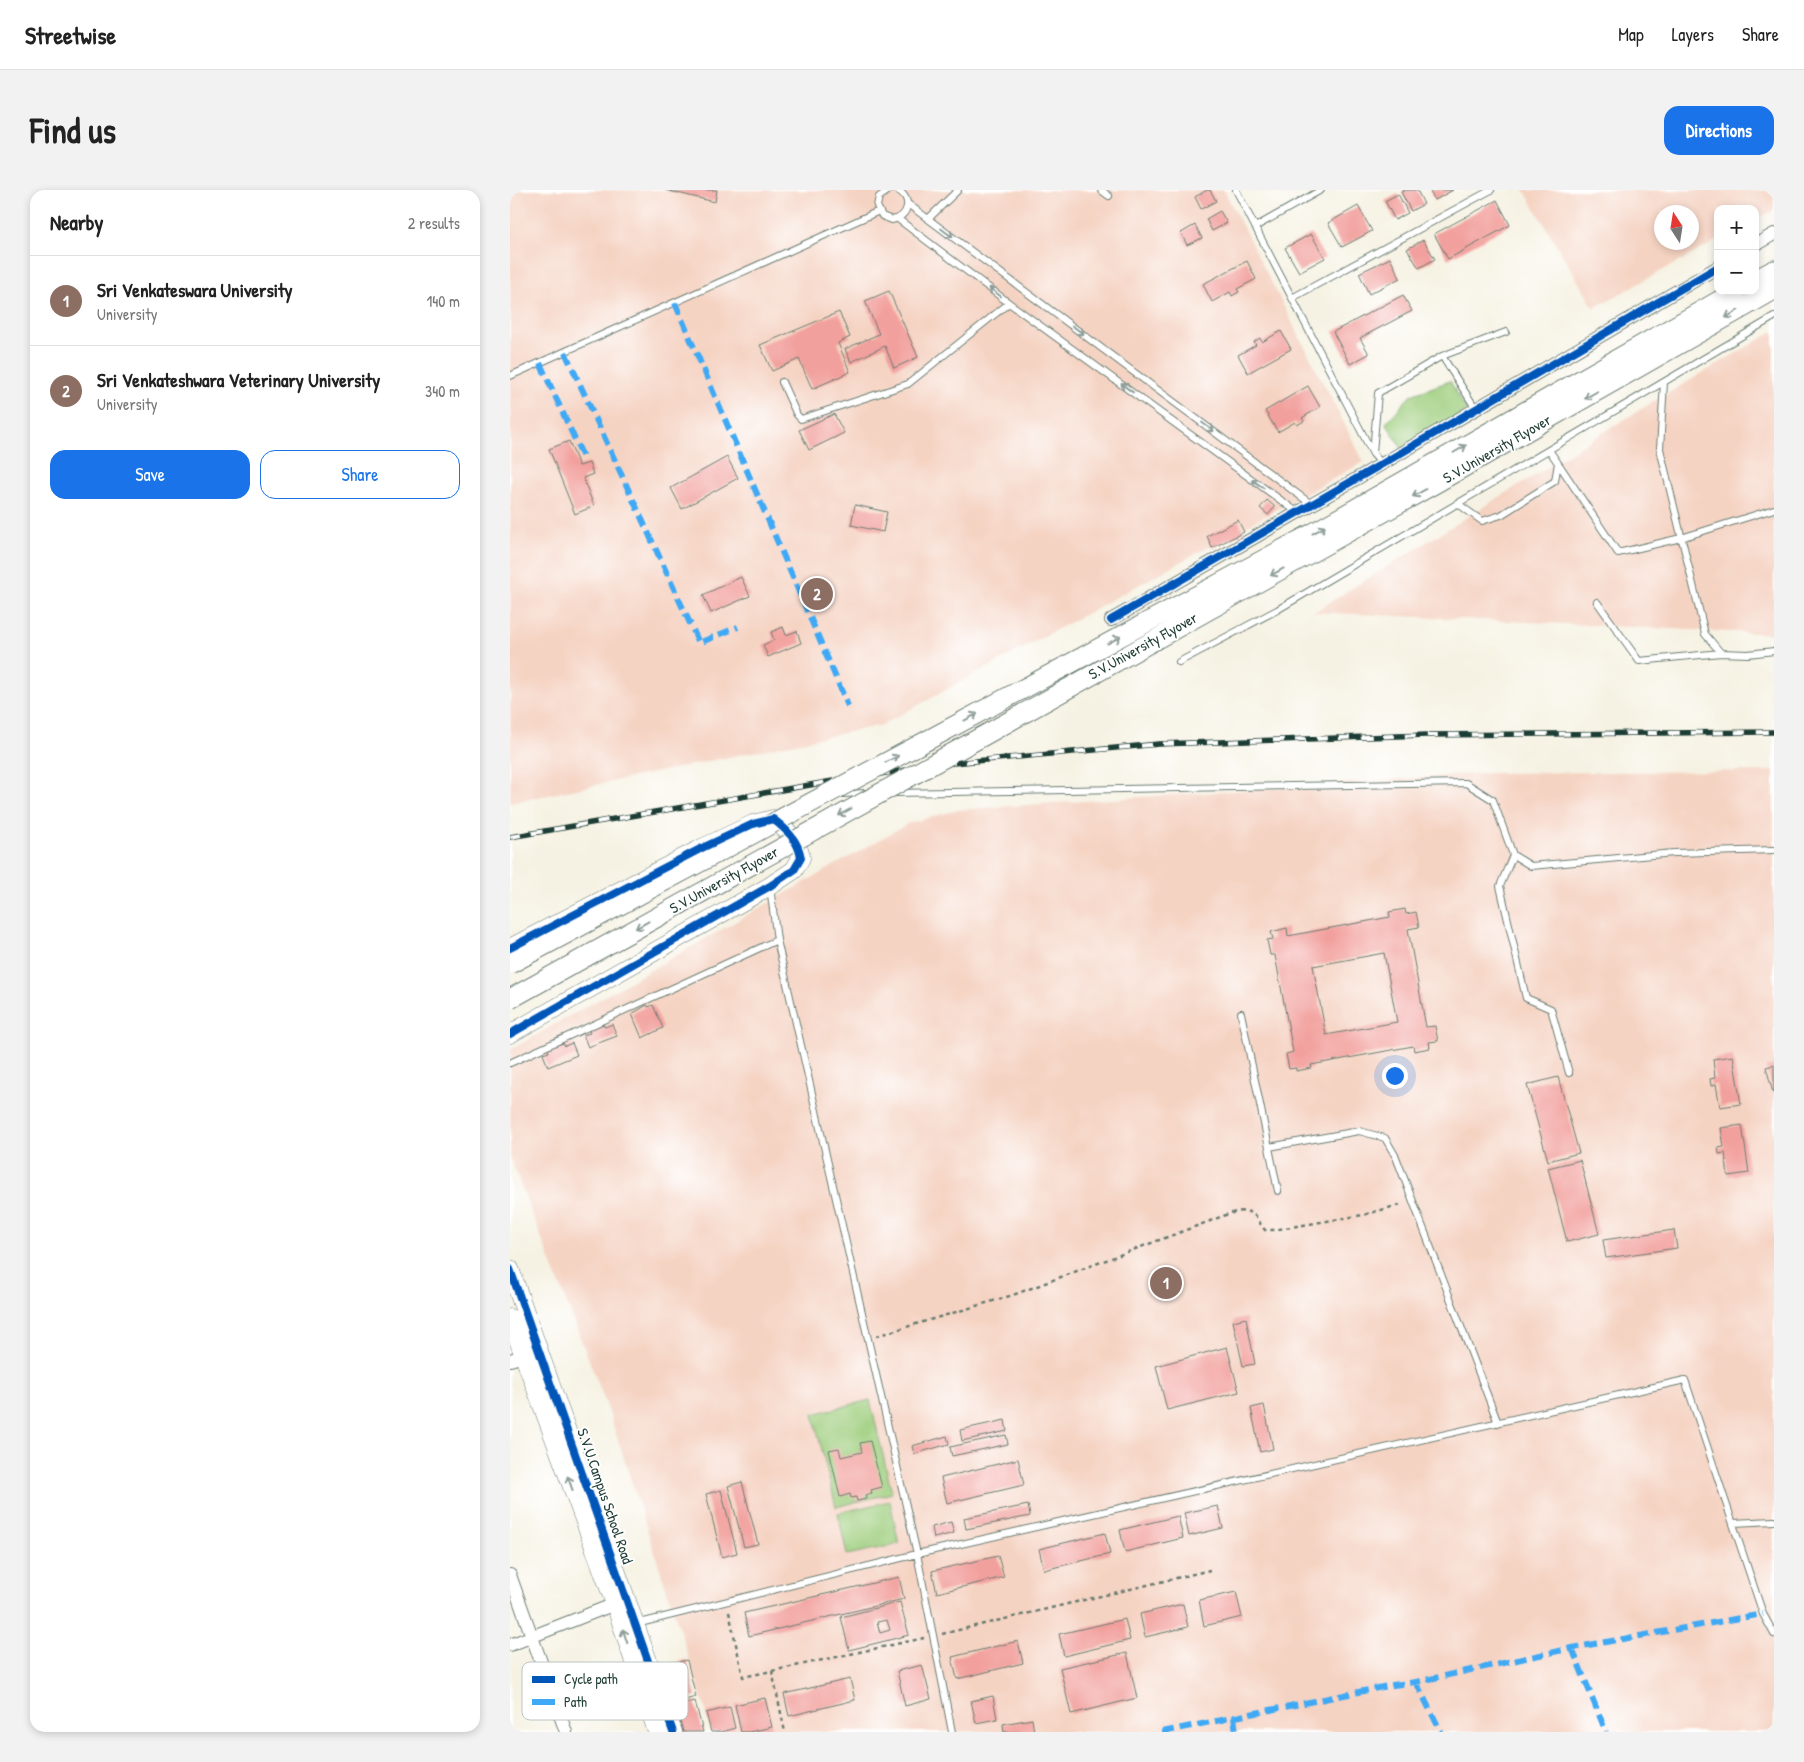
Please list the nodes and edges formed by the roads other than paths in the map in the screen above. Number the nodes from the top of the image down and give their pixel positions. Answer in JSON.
{"nodes":[{"id":1,"x":887,"y":190,"type":"edge"},
{"id":2,"x":897,"y":190,"type":"edge"},
{"id":3,"x":958,"y":190,"type":"edge"},
{"id":4,"x":1101,"y":190,"type":"edge"},
{"id":5,"x":1236,"y":190,"type":"edge"},
{"id":6,"x":1321,"y":190,"type":"edge"},
{"id":7,"x":1491,"y":190,"type":"edge"},
{"id":8,"x":1109,"y":196,"type":"dead end"},
{"id":9,"x":908,"y":204,"type":"junction"},
{"id":10,"x":878,"y":211,"type":"junction"},
{"id":11,"x":898,"y":219,"type":"junction"},
{"id":12,"x":928,"y":219,"type":"junction"},
{"id":13,"x":1255,"y":226,"type":"junction"},
{"id":14,"x":1774,"y":234,"type":"edge"},
{"id":15,"x":1759,"y":243,"type":"edge"},
{"id":16,"x":1714,"y":269,"type":"edge"},
{"id":17,"x":1774,"y":270,"type":"edge"},
{"id":18,"x":1759,"y":278,"type":"edge"},
{"id":19,"x":1774,"y":290,"type":"edge"},
{"id":20,"x":1729,"y":295,"type":"edge"},
{"id":21,"x":1292,"y":298,"type":"junction"},
{"id":22,"x":1009,"y":303,"type":"junction"},
{"id":23,"x":1774,"y":317,"type":"edge"},
{"id":24,"x":1506,"y":332,"type":"dead end"},
{"id":25,"x":1442,"y":356,"type":"junction"},
{"id":26,"x":510,"y":376,"type":"edge"},
{"id":27,"x":782,"y":382,"type":"dead end"},
{"id":28,"x":1664,"y":382,"type":"junction"},
{"id":29,"x":1476,"y":409,"type":"junction"},
{"id":30,"x":1548,"y":450,"type":"junction"},
{"id":31,"x":1377,"y":459,"type":"junction"},
{"id":32,"x":1558,"y":462,"type":"junction"},
{"id":33,"x":1311,"y":504,"type":"junction"},
{"id":34,"x":1457,"y":504,"type":"junction"},
{"id":35,"x":1774,"y":510,"type":"edge"},
{"id":36,"x":1298,"y":512,"type":"junction"},
{"id":37,"x":1682,"y":538,"type":"junction"},
{"id":38,"x":1597,"y":602,"type":"dead end"},
{"id":39,"x":1111,"y":620,"type":"dead end"},
{"id":40,"x":1774,"y":650,"type":"edge"},
{"id":41,"x":1721,"y":653,"type":"junction"},
{"id":42,"x":1180,"y":662,"type":"dead end"},
{"id":43,"x":773,"y":820,"type":"junction"},
{"id":44,"x":1774,"y":850,"type":"edge"},
{"id":45,"x":1513,"y":855,"type":"junction"},
{"id":46,"x":770,"y":886,"type":"junction"},
{"id":47,"x":776,"y":940,"type":"junction"},
{"id":48,"x":510,"y":948,"type":"edge"},
{"id":49,"x":510,"y":964,"type":"edge"},
{"id":50,"x":510,"y":999,"type":"edge"},
{"id":51,"x":1240,"y":1013,"type":"dead end"},
{"id":52,"x":510,"y":1034,"type":"edge"},
{"id":53,"x":510,"y":1063,"type":"edge"},
{"id":54,"x":1569,"y":1073,"type":"dead end"},
{"id":55,"x":1269,"y":1147,"type":"junction"},
{"id":56,"x":1278,"y":1190,"type":"dead end"},
{"id":57,"x":510,"y":1269,"type":"edge"},
{"id":58,"x":510,"y":1318,"type":"edge"},
{"id":59,"x":516,"y":1358,"type":"edge"},
{"id":60,"x":1498,"y":1423,"type":"junction"},
{"id":61,"x":1774,"y":1521,"type":"edge"},
{"id":62,"x":1733,"y":1524,"type":"junction"},
{"id":63,"x":917,"y":1554,"type":"junction"},
{"id":64,"x":510,"y":1576,"type":"edge"},
{"id":65,"x":614,"y":1604,"type":"junction"},
{"id":66,"x":635,"y":1624,"type":"junction"},
{"id":67,"x":1774,"y":1634,"type":"edge"},
{"id":68,"x":532,"y":1637,"type":"junction"},
{"id":69,"x":510,"y":1645,"type":"edge"},
{"id":70,"x":541,"y":1662,"type":"edge"},
{"id":71,"x":633,"y":1662,"type":"edge"},
{"id":72,"x":648,"y":1662,"type":"edge"},
{"id":73,"x":562,"y":1720,"type":"edge"},
{"id":74,"x":653,"y":1720,"type":"edge"},
{"id":75,"x":669,"y":1720,"type":"edge"},
{"id":76,"x":566,"y":1732,"type":"edge"},
{"id":77,"x":657,"y":1732,"type":"edge"},
{"id":78,"x":673,"y":1732,"type":"edge"},
{"id":79,"x":952,"y":1732,"type":"edge"}],
"edges":[{"from":1,"to":10,"type":"lane"},
{"from":2,"to":9,"type":"lane"},
{"from":3,"to":12,"type":"lane"},
{"from":4,"to":8,"type":"lane"},
{"from":5,"to":13,"type":"lane"},
{"from":6,"to":13,"type":"lane"},
{"from":7,"to":21,"type":"lane"},
{"from":9,"to":11,"type":"lane"},
{"from":9,"to":12,"type":"lane"},
{"from":10,"to":11,"type":"lane"},
{"from":10,"to":26,"type":"lane"},
{"from":22,"to":11,"type":"lane","one_way":true},
{"from":12,"to":33,"type":"lane","one_way":true},
{"from":13,"to":21,"type":"lane"},
{"from":14,"to":15,"type":"street"},
{"from":16,"to":29,"type":"street"},
{"from":17,"to":18,"type":"main road"},
{"from":19,"to":50,"type":"main road","name":"S.V.University Flyover","one_way":true,"bridge":true},
{"from":49,"to":20,"type":"main road","name":"S.V.University Flyover","one_way":true,"bridge":true},
{"from":21,"to":31,"type":"lane"},
{"from":22,"to":27,"type":"lane"},
{"from":36,"to":22,"type":"lane","one_way":true},
{"from":23,"to":28,"type":"lane"},
{"from":24,"to":25,"type":"lane"},
{"from":25,"to":29,"type":"lane"},
{"from":25,"to":31,"type":"lane"},
{"from":28,"to":30,"type":"lane"},
{"from":28,"to":37,"type":"lane"},
{"from":29,"to":31,"type":"street"},
{"from":30,"to":32,"type":"lane"},
{"from":30,"to":34,"type":"lane"},
{"from":31,"to":33,"type":"street"},
{"from":32,"to":34,"type":"lane"},
{"from":32,"to":37,"type":"lane"},
{"from":33,"to":36,"type":"street"},
{"from":34,"to":42,"type":"lane"},
{"from":35,"to":37,"type":"lane"},
{"from":36,"to":39,"type":"street"},
{"from":37,"to":41,"type":"lane"},
{"from":38,"to":41,"type":"lane"},
{"from":40,"to":41,"type":"lane"},
{"from":43,"to":45,"type":"lane"},
{"from":43,"to":46,"type":"street"},
{"from":43,"to":48,"type":"street"},
{"from":44,"to":45,"type":"lane"},
{"from":45,"to":54,"type":"lane"},
{"from":46,"to":47,"type":"lane"},
{"from":46,"to":52,"type":"street"},
{"from":47,"to":53,"type":"lane"},
{"from":47,"to":63,"type":"lane"},
{"from":51,"to":55,"type":"lane"},
{"from":55,"to":56,"type":"lane"},
{"from":55,"to":60,"type":"lane"},
{"from":57,"to":66,"type":"street","name":"S.V.U.Campus School Road"},
{"from":58,"to":59,"type":"street","name":"S.V.U.Campus School Road"},
{"from":65,"to":59,"type":"street","name":"S.V.U.Campus School Road","one_way":true},
{"from":60,"to":62,"type":"lane"},
{"from":60,"to":63,"type":"lane"},
{"from":61,"to":62,"type":"lane"},
{"from":62,"to":67,"type":"lane"},
{"from":63,"to":66,"type":"lane"},
{"from":63,"to":79,"type":"lane"},
{"from":64,"to":68,"type":"street"},
{"from":65,"to":68,"type":"street"},
{"from":71,"to":65,"type":"street","name":"S.V.U.Campus School Road","one_way":true},
{"from":66,"to":72,"type":"street","name":"S.V.U.Campus School Road"},
{"from":68,"to":69,"type":"street"},
{"from":68,"to":70,"type":"street"},
{"from":73,"to":76,"type":"street"},
{"from":77,"to":74,"type":"street","name":"S.V.U.Campus School Road","one_way":true},
{"from":75,"to":78,"type":"street","name":"S.V.U.Campus School Road"}]}
